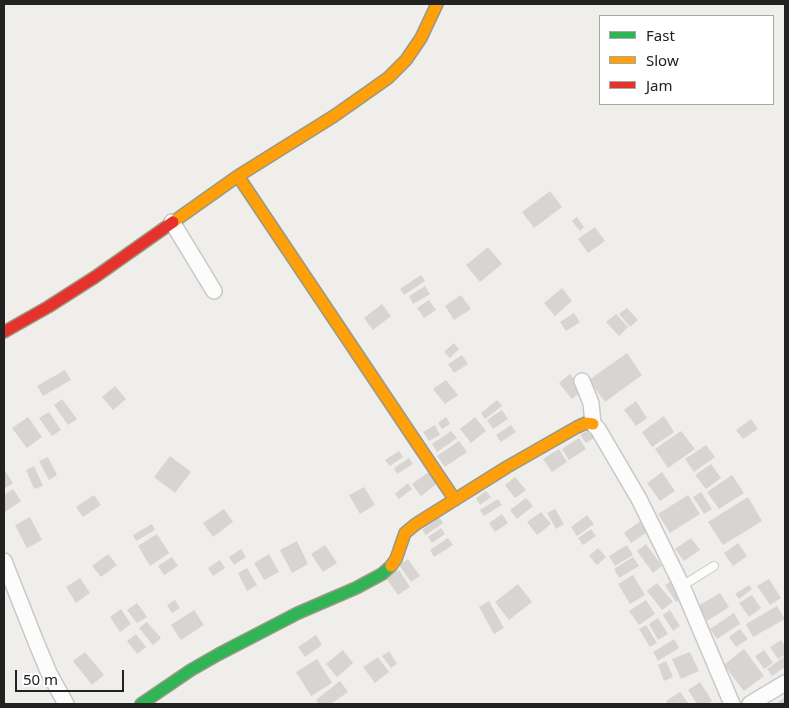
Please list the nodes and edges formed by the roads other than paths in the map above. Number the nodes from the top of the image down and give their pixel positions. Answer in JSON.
{"nodes":[{"id":1,"x":437,"y":4,"type":"edge"},
{"id":2,"x":238,"y":176,"type":"junction"},
{"id":3,"x":175,"y":227,"type":"junction"},
{"id":4,"x":214,"y":291,"type":"dead end"},
{"id":5,"x":4,"y":332,"type":"edge"},
{"id":6,"x":582,"y":381,"type":"dead end"},
{"id":7,"x":593,"y":424,"type":"junction"},
{"id":8,"x":455,"y":500,"type":"junction"},
{"id":9,"x":4,"y":561,"type":"edge"},
{"id":10,"x":714,"y":566,"type":"dead end"},
{"id":11,"x":682,"y":586,"type":"junction"},
{"id":12,"x":785,"y":682,"type":"edge"},
{"id":13,"x":66,"y":704,"type":"edge"},
{"id":14,"x":141,"y":704,"type":"edge"},
{"id":15,"x":732,"y":704,"type":"edge"},
{"id":16,"x":750,"y":704,"type":"edge"}],
"edges":[{"from":1,"to":2,"type":"street"},
{"from":2,"to":3,"type":"street"},
{"from":2,"to":8,"type":"street"},
{"from":3,"to":4,"type":"street"},
{"from":3,"to":5,"type":"street"},
{"from":6,"to":7,"type":"street"},
{"from":7,"to":8,"type":"street"},
{"from":7,"to":11,"type":"street"},
{"from":8,"to":14,"type":"street"},
{"from":9,"to":13,"type":"street"},
{"from":10,"to":11,"type":"lane"},
{"from":11,"to":15,"type":"street"},
{"from":12,"to":16,"type":"street"}]}
